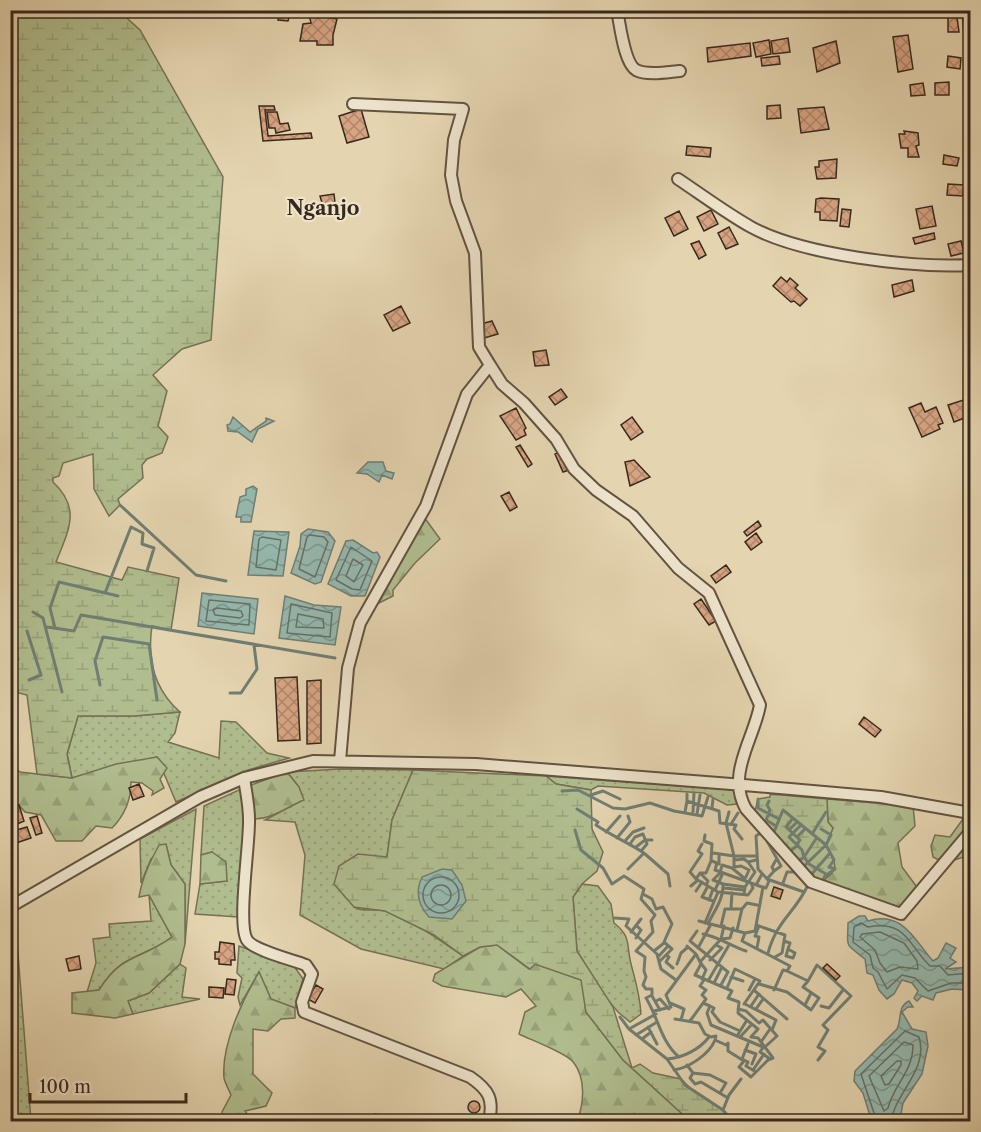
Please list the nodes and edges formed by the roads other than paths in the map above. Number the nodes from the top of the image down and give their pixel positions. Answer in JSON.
{"nodes":[{"id":1,"x":617,"y":10,"type":"edge"},
{"id":2,"x":968,"y":10,"type":"edge"},
{"id":3,"x":970,"y":33,"type":"edge"},
{"id":4,"x":680,"y":71,"type":"dead end"},
{"id":5,"x":353,"y":104,"type":"dead end"},
{"id":6,"x":678,"y":179,"type":"dead end"},
{"id":7,"x":970,"y":265,"type":"edge"},
{"id":8,"x":490,"y":365,"type":"junction"},
{"id":9,"x":340,"y":761,"type":"junction"},
{"id":10,"x":244,"y":778,"type":"junction"},
{"id":11,"x":738,"y":785,"type":"junction"},
{"id":12,"x":970,"y":813,"type":"edge"},
{"id":13,"x":970,"y":832,"type":"edge"},
{"id":14,"x":10,"y":907,"type":"edge"},
{"id":15,"x":489,"y":1122,"type":"edge"}],
"edges":[{"from":1,"to":4,"type":"street"},
{"from":2,"to":3,"type":"street"},
{"from":5,"to":8,"type":"street"},
{"from":6,"to":7,"type":"street"},
{"from":8,"to":9,"type":"street"},
{"from":8,"to":11,"type":"street"},
{"from":9,"to":10,"type":"street"},
{"from":9,"to":11,"type":"street"},
{"from":10,"to":14,"type":"street"},
{"from":10,"to":15,"type":"street"},
{"from":11,"to":12,"type":"street"},
{"from":11,"to":13,"type":"street"}]}
